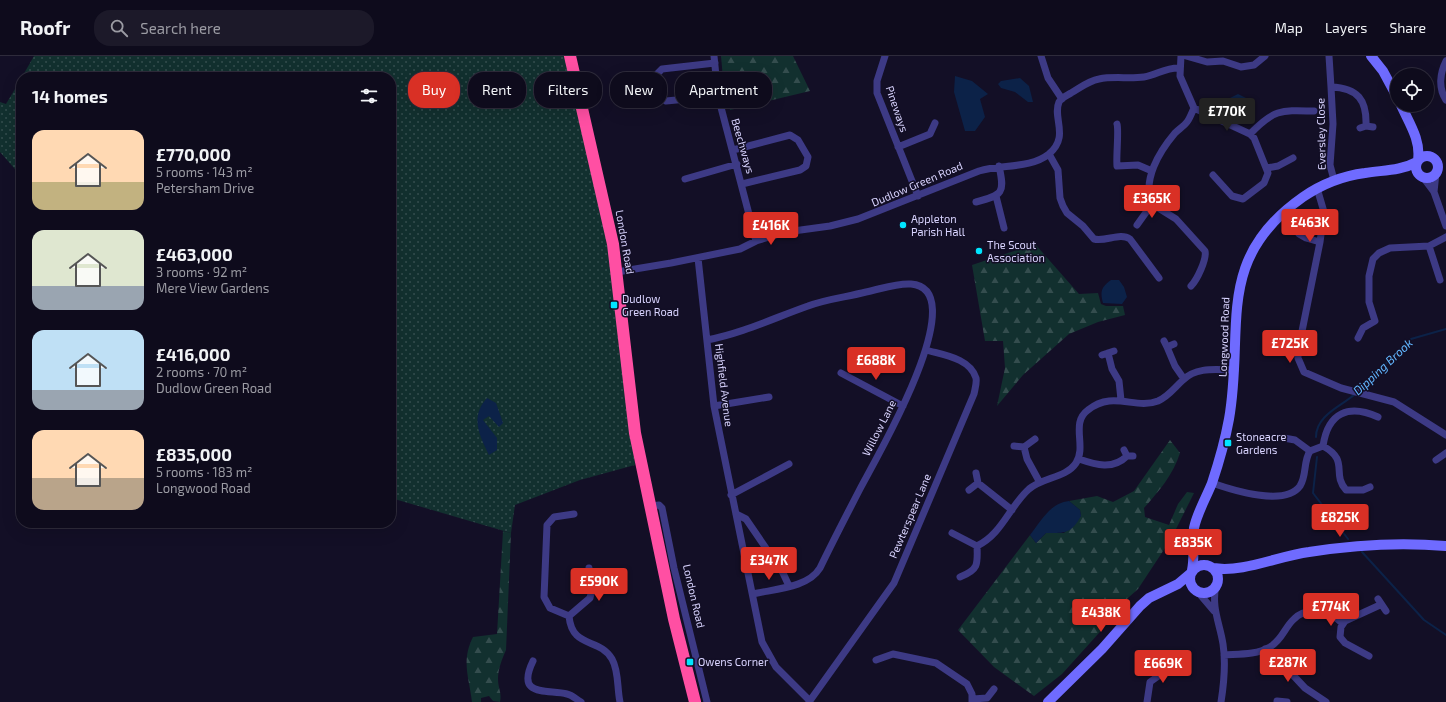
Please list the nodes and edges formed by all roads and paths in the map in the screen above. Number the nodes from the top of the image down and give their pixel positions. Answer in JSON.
{"nodes":[{"id":1,"x":570,"y":56,"type":"edge"},
{"id":2,"x":885,"y":56,"type":"edge"},
{"id":3,"x":1041,"y":56,"type":"edge"},
{"id":4,"x":1181,"y":56,"type":"edge"},
{"id":5,"x":1186,"y":56,"type":"edge"},
{"id":6,"x":1265,"y":56,"type":"edge"},
{"id":7,"x":1329,"y":56,"type":"edge"},
{"id":8,"x":1371,"y":56,"type":"edge"},
{"id":9,"x":1223,"y":59,"type":"edge"},
{"id":10,"x":714,"y":60,"type":"edge"},
{"id":11,"x":1446,"y":61,"type":"edge"},
{"id":12,"x":1180,"y":68,"type":"junction"},
{"id":13,"x":715,"y":72,"type":"edge"},
{"id":14,"x":1390,"y":84,"type":"edge"},
{"id":15,"x":1331,"y":87,"type":"junction"},
{"id":16,"x":1062,"y":99,"type":"junction"},
{"id":17,"x":675,"y":100,"type":"edge"},
{"id":18,"x":1446,"y":100,"type":"edge"},
{"id":19,"x":721,"y":108,"type":"edge"},
{"id":20,"x":1194,"y":108,"type":"junction"},
{"id":21,"x":1314,"y":111,"type":"dead end"},
{"id":22,"x":1404,"y":112,"type":"edge"},
{"id":23,"x":935,"y":122,"type":"dead end"},
{"id":24,"x":1117,"y":123,"type":"dead end"},
{"id":25,"x":1366,"y":127,"type":"dead end"},
{"id":26,"x":1250,"y":134,"type":"junction"},
{"id":27,"x":1416,"y":139,"type":"junction"},
{"id":28,"x":898,"y":147,"type":"junction"},
{"id":29,"x":733,"y":150,"type":"junction"},
{"id":30,"x":1049,"y":154,"type":"junction"},
{"id":31,"x":1293,"y":158,"type":"dead end"},
{"id":32,"x":1433,"y":158,"type":"junction"},
{"id":33,"x":1418,"y":161,"type":"junction"},
{"id":34,"x":737,"y":164,"type":"junction"},
{"id":35,"x":999,"y":166,"type":"junction"},
{"id":36,"x":1267,"y":168,"type":"junction"},
{"id":37,"x":1395,"y":170,"type":"junction"},
{"id":38,"x":1152,"y":171,"type":"junction"},
{"id":39,"x":1436,"y":173,"type":"junction"},
{"id":40,"x":1212,"y":175,"type":"dead end"},
{"id":41,"x":1421,"y":176,"type":"junction"},
{"id":42,"x":685,"y":179,"type":"dead end"},
{"id":43,"x":1334,"y":180,"type":"junction"},
{"id":44,"x":742,"y":184,"type":"junction"},
{"id":45,"x":1317,"y":188,"type":"junction"},
{"id":46,"x":1434,"y":192,"type":"junction"},
{"id":47,"x":918,"y":196,"type":"junction"},
{"id":48,"x":996,"y":196,"type":"junction"},
{"id":49,"x":976,"y":202,"type":"dead end"},
{"id":50,"x":1152,"y":204,"type":"junction"},
{"id":51,"x":1137,"y":225,"type":"dead end"},
{"id":52,"x":1446,"y":226,"type":"edge"},
{"id":53,"x":1004,"y":228,"type":"dead end"},
{"id":54,"x":1299,"y":234,"type":"dead end"},
{"id":55,"x":1446,"y":237,"type":"edge"},
{"id":56,"x":756,"y":241,"type":"junction"},
{"id":57,"x":1320,"y":242,"type":"junction"},
{"id":58,"x":1429,"y":246,"type":"junction"},
{"id":59,"x":698,"y":258,"type":"junction"},
{"id":60,"x":617,"y":272,"type":"junction"},
{"id":61,"x":1158,"y":278,"type":"dead end"},
{"id":62,"x":1441,"y":281,"type":"edge"},
{"id":63,"x":1191,"y":286,"type":"dead end"},
{"id":64,"x":1358,"y":338,"type":"dead end"},
{"id":65,"x":707,"y":340,"type":"junction"},
{"id":66,"x":1174,"y":344,"type":"dead end"},
{"id":67,"x":926,"y":350,"type":"junction"},
{"id":68,"x":1108,"y":353,"type":"dead end"},
{"id":69,"x":1235,"y":370,"type":"junction"},
{"id":70,"x":840,"y":373,"type":"dead end"},
{"id":71,"x":1184,"y":379,"type":"junction"},
{"id":72,"x":768,"y":396,"type":"dead end"},
{"id":73,"x":1120,"y":400,"type":"junction"},
{"id":74,"x":714,"y":406,"type":"junction"},
{"id":75,"x":903,"y":406,"type":"junction"},
{"id":76,"x":1378,"y":417,"type":"dead end"},
{"id":77,"x":1446,"y":435,"type":"edge"},
{"id":78,"x":1284,"y":438,"type":"dead end"},
{"id":79,"x":1035,"y":439,"type":"dead end"},
{"id":80,"x":1014,"y":446,"type":"dead end"},
{"id":81,"x":1322,"y":446,"type":"junction"},
{"id":82,"x":1024,"y":447,"type":"junction"},
{"id":83,"x":1310,"y":451,"type":"junction"},
{"id":84,"x":1128,"y":454,"type":"dead end"},
{"id":85,"x":1446,"y":454,"type":"edge"},
{"id":86,"x":1079,"y":459,"type":"junction"},
{"id":87,"x":1436,"y":460,"type":"dead end"},
{"id":88,"x":789,"y":464,"type":"dead end"},
{"id":89,"x":976,"y":474,"type":"dead end"},
{"id":90,"x":1039,"y":481,"type":"junction"},
{"id":91,"x":978,"y":483,"type":"junction"},
{"id":92,"x":1212,"y":483,"type":"junction"},
{"id":93,"x":1370,"y":487,"type":"dead end"},
{"id":94,"x":970,"y":490,"type":"dead end"},
{"id":95,"x":731,"y":495,"type":"junction"},
{"id":96,"x":651,"y":506,"type":"junction"},
{"id":97,"x":1012,"y":510,"type":"junction"},
{"id":98,"x":575,"y":514,"type":"dead end"},
{"id":99,"x":736,"y":514,"type":"junction"},
{"id":100,"x":952,"y":533,"type":"dead end"},
{"id":101,"x":1194,"y":545,"type":"junction"},
{"id":102,"x":977,"y":546,"type":"junction"},
{"id":103,"x":1446,"y":546,"type":"edge"},
{"id":104,"x":589,"y":566,"type":"dead end"},
{"id":105,"x":1212,"y":567,"type":"junction"},
{"id":106,"x":1238,"y":568,"type":"junction"},
{"id":107,"x":1191,"y":572,"type":"junction"},
{"id":108,"x":960,"y":577,"type":"dead end"},
{"id":109,"x":789,"y":586,"type":"junction"},
{"id":110,"x":1216,"y":586,"type":"junction"},
{"id":111,"x":1169,"y":588,"type":"junction"},
{"id":112,"x":1195,"y":590,"type":"junction"},
{"id":113,"x":753,"y":594,"type":"junction"},
{"id":114,"x":1386,"y":612,"type":"dead end"},
{"id":115,"x":1215,"y":613,"type":"junction"},
{"id":116,"x":569,"y":616,"type":"junction"},
{"id":117,"x":1342,"y":623,"type":"junction"},
{"id":118,"x":1265,"y":649,"type":"junction"},
{"id":119,"x":1224,"y":656,"type":"junction"},
{"id":120,"x":878,"y":657,"type":"dead end"},
{"id":121,"x":1166,"y":657,"type":"dead end"},
{"id":122,"x":1370,"y":657,"type":"dead end"},
{"id":123,"x":534,"y":660,"type":"dead end"},
{"id":124,"x":994,"y":690,"type":"dead end"},
{"id":125,"x":1276,"y":699,"type":"edge"},
{"id":126,"x":972,"y":700,"type":"edge"},
{"id":127,"x":809,"y":701,"type":"edge"},
{"id":128,"x":581,"y":702,"type":"edge"},
{"id":129,"x":620,"y":702,"type":"edge"},
{"id":130,"x":695,"y":702,"type":"edge"},
{"id":131,"x":706,"y":702,"type":"edge"},
{"id":132,"x":1048,"y":702,"type":"edge"},
{"id":133,"x":1147,"y":702,"type":"edge"},
{"id":134,"x":1221,"y":702,"type":"edge"},
{"id":135,"x":1287,"y":702,"type":"edge"},
{"id":136,"x":1326,"y":702,"type":"edge"}],
"edges":[{"from":1,"to":60,"type":"highway","name":"London Road"},
{"from":2,"to":28,"type":"street","name":"Pineways"},
{"from":3,"to":16,"type":"street"},
{"from":4,"to":12,"type":"street"},
{"from":5,"to":9,"type":"street"},
{"from":6,"to":9,"type":"street"},
{"from":7,"to":15,"type":"street","name":"Eversley Close"},
{"from":8,"to":14,"type":"street"},
{"from":10,"to":13,"type":"street","name":"Beechways"},
{"from":10,"to":17,"type":"street"},
{"from":11,"to":18,"type":"street"},
{"from":12,"to":16,"type":"street"},
{"from":12,"to":20,"type":"street"},
{"from":15,"to":25,"type":"street","name":"Eversley Close"},
{"from":15,"to":43,"type":"street","name":"Eversley Close"},
{"from":16,"to":30,"type":"street"},
{"from":19,"to":29,"type":"street","name":"Beechways"},
{"from":20,"to":26,"type":"street"},
{"from":20,"to":38,"type":"street"},
{"from":21,"to":26,"type":"street"},
{"from":22,"to":27,"type":"street"},
{"from":23,"to":28,"type":"street","name":"Pineways"},
{"from":24,"to":38,"type":"street"},
{"from":26,"to":36,"type":"street"},
{"from":27,"to":32,"type":"street"},
{"from":27,"to":33,"type":"street"},
{"from":28,"to":47,"type":"street","name":"Pineways"},
{"from":29,"to":34,"type":"street","name":"Beechways"},
{"from":29,"to":44,"type":"street"},
{"from":30,"to":35,"type":"street","name":"Dudlow Green Road"},
{"from":30,"to":61,"type":"street"},
{"from":31,"to":36,"type":"street"},
{"from":32,"to":33,"type":"street"},
{"from":32,"to":39,"type":"street"},
{"from":33,"to":37,"type":"street","name":"Longwood Road"},
{"from":33,"to":41,"type":"street"},
{"from":34,"to":42,"type":"street"},
{"from":34,"to":44,"type":"street","name":"Beechways"},
{"from":35,"to":47,"type":"street","name":"Dudlow Green Road"},
{"from":35,"to":48,"type":"street"},
{"from":36,"to":40,"type":"street"},
{"from":37,"to":41,"type":"street","name":"Longwood Road"},
{"from":37,"to":43,"type":"street","name":"Longwood Road"},
{"from":38,"to":50,"type":"street"},
{"from":39,"to":41,"type":"street"},
{"from":39,"to":46,"type":"street"},
{"from":41,"to":46,"type":"street"},
{"from":43,"to":45,"type":"street","name":"Longwood Road"},
{"from":44,"to":56,"type":"street","name":"Beechways"},
{"from":45,"to":57,"type":"street"},
{"from":45,"to":69,"type":"street","name":"Longwood Road"},
{"from":46,"to":52,"type":"street"},
{"from":47,"to":56,"type":"street","name":"Dudlow Green Road"},
{"from":48,"to":49,"type":"street"},
{"from":48,"to":53,"type":"street"},
{"from":50,"to":51,"type":"street"},
{"from":50,"to":63,"type":"street"},
{"from":54,"to":57,"type":"street"},
{"from":55,"to":58,"type":"street"},
{"from":56,"to":59,"type":"street","name":"Dudlow Green Road"},
{"from":57,"to":77,"type":"street"},
{"from":58,"to":62,"type":"street"},
{"from":58,"to":64,"type":"street"},
{"from":59,"to":60,"type":"street","name":"Dudlow Green Road"},
{"from":59,"to":65,"type":"street","name":"Highfield Avenue"},
{"from":60,"to":96,"type":"highway","name":"London Road"},
{"from":65,"to":67,"type":"street","name":"Willow Lane"},
{"from":65,"to":74,"type":"street","name":"Highfield Avenue"},
{"from":66,"to":71,"type":"street"},
{"from":67,"to":75,"type":"street","name":"Willow Lane"},
{"from":67,"to":127,"type":"street","name":"Pewterspear Lane"},
{"from":68,"to":73,"type":"street"},
{"from":69,"to":71,"type":"street"},
{"from":69,"to":92,"type":"street","name":"Longwood Road"},
{"from":70,"to":75,"type":"street"},
{"from":71,"to":73,"type":"street"},
{"from":72,"to":74,"type":"street"},
{"from":73,"to":86,"type":"street"},
{"from":74,"to":95,"type":"street","name":"Highfield Avenue"},
{"from":75,"to":109,"type":"street","name":"Willow Lane"},
{"from":76,"to":81,"type":"street"},
{"from":78,"to":83,"type":"street"},
{"from":79,"to":82,"type":"street"},
{"from":80,"to":82,"type":"street"},
{"from":81,"to":83,"type":"street"},
{"from":81,"to":93,"type":"street"},
{"from":82,"to":90,"type":"street"},
{"from":83,"to":92,"type":"street"},
{"from":84,"to":86,"type":"street"},
{"from":85,"to":87,"type":"street"},
{"from":86,"to":90,"type":"street"},
{"from":88,"to":95,"type":"street"},
{"from":89,"to":91,"type":"street"},
{"from":90,"to":97,"type":"street"},
{"from":91,"to":94,"type":"street"},
{"from":91,"to":97,"type":"street"},
{"from":92,"to":101,"type":"street","name":"Longwood Road"},
{"from":95,"to":99,"type":"street","name":"Highfield Avenue"},
{"from":96,"to":130,"type":"highway","name":"London Road"},
{"from":96,"to":131,"type":"street","name":"London Road"},
{"from":97,"to":102,"type":"street"},
{"from":98,"to":116,"type":"street"},
{"from":99,"to":109,"type":"street"},
{"from":99,"to":113,"type":"street","name":"Highfield Avenue"},
{"from":100,"to":102,"type":"street"},
{"from":101,"to":105,"type":"street"},
{"from":101,"to":107,"type":"street","name":"Longwood Road"},
{"from":102,"to":108,"type":"street"},
{"from":103,"to":106,"type":"street"},
{"from":104,"to":116,"type":"street"},
{"from":105,"to":106,"type":"street"},
{"from":105,"to":107,"type":"street"},
{"from":105,"to":110,"type":"street"},
{"from":106,"to":110,"type":"street"},
{"from":107,"to":111,"type":"street"},
{"from":107,"to":112,"type":"street"},
{"from":109,"to":113,"type":"street"},
{"from":110,"to":112,"type":"street"},
{"from":110,"to":115,"type":"street"},
{"from":111,"to":112,"type":"street"},
{"from":111,"to":132,"type":"street"},
{"from":112,"to":115,"type":"street"},
{"from":113,"to":127,"type":"street","name":"Highfield Avenue"},
{"from":114,"to":117,"type":"street"},
{"from":115,"to":119,"type":"street"},
{"from":116,"to":129,"type":"street"},
{"from":117,"to":118,"type":"street"},
{"from":117,"to":122,"type":"street"},
{"from":118,"to":119,"type":"street"},
{"from":118,"to":136,"type":"street"},
{"from":119,"to":134,"type":"street"},
{"from":120,"to":126,"type":"street"},
{"from":121,"to":133,"type":"street"},
{"from":123,"to":128,"type":"street"},
{"from":124,"to":126,"type":"street"},
{"from":125,"to":135,"type":"street"}]}
